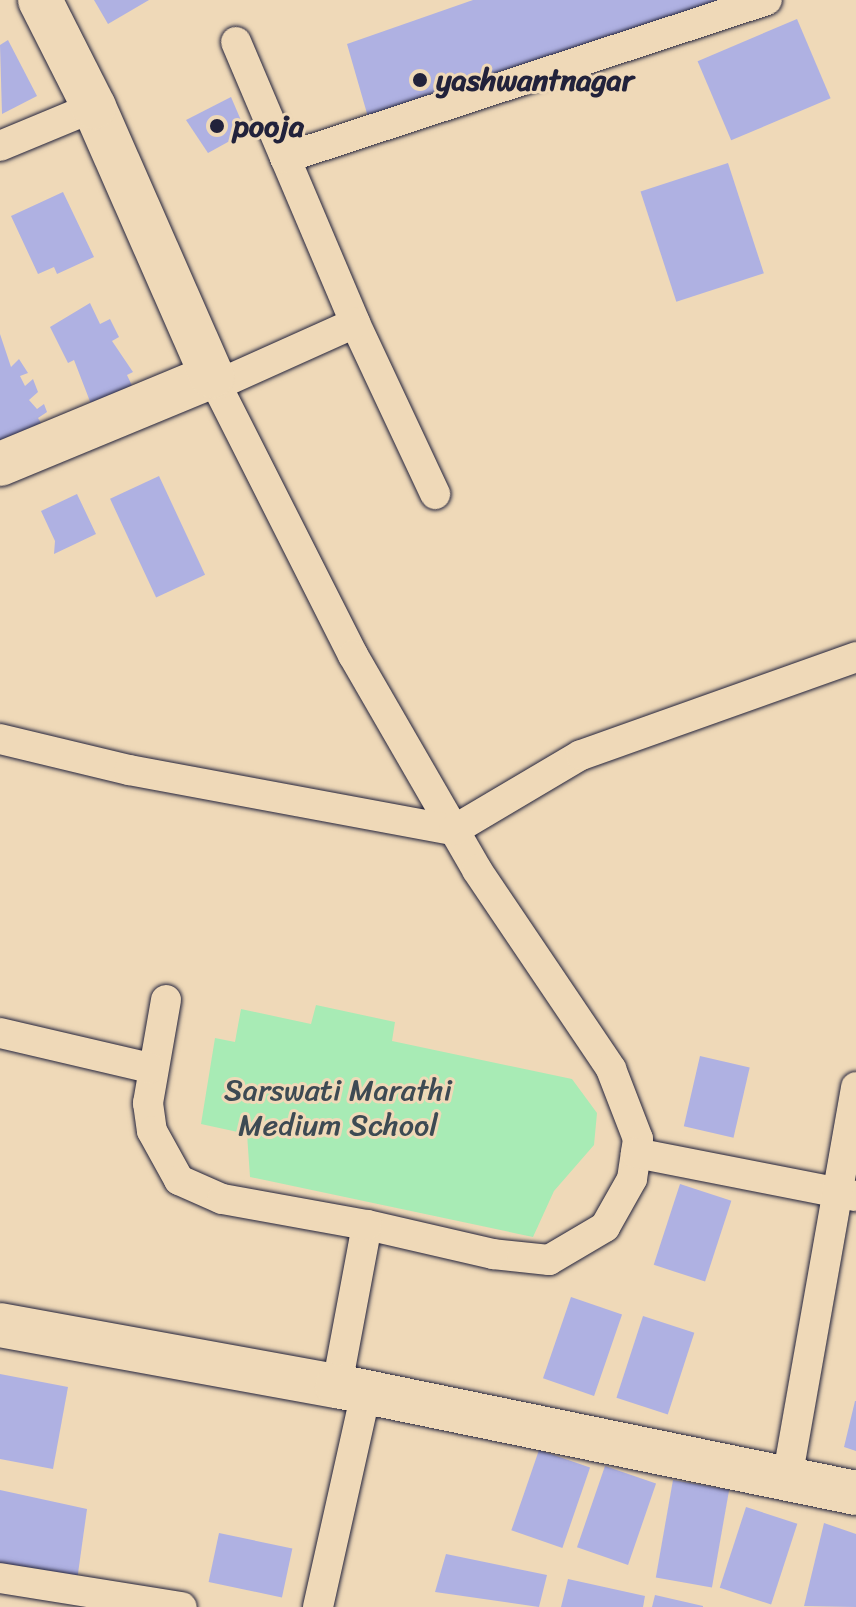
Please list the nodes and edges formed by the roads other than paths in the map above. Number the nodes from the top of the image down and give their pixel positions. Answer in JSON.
{"nodes":[{"id":1,"x":40,"y":0,"type":"edge"},
{"id":2,"x":767,"y":0,"type":"edge"},
{"id":3,"x":236,"y":42,"type":"dead end"},
{"id":4,"x":94,"y":107,"type":"junction"},
{"id":5,"x":0,"y":146,"type":"edge"},
{"id":6,"x":285,"y":158,"type":"junction"},
{"id":7,"x":355,"y":323,"type":"junction"},
{"id":8,"x":214,"y":381,"type":"junction"},
{"id":9,"x":0,"y":464,"type":"edge"},
{"id":10,"x":435,"y":494,"type":"dead end"},
{"id":11,"x":856,"y":657,"type":"edge"},
{"id":12,"x":0,"y":739,"type":"edge"},
{"id":13,"x":454,"y":830,"type":"junction"},
{"id":14,"x":166,"y":1000,"type":"dead end"},
{"id":15,"x":0,"y":1033,"type":"edge"},
{"id":16,"x":150,"y":1068,"type":"junction"},
{"id":17,"x":856,"y":1087,"type":"edge"},
{"id":18,"x":636,"y":1153,"type":"junction"},
{"id":19,"x":847,"y":1194,"type":"edge"},
{"id":20,"x":367,"y":1225,"type":"junction"},
{"id":21,"x":0,"y":1325,"type":"edge"},
{"id":22,"x":352,"y":1389,"type":"junction"},
{"id":23,"x":787,"y":1479,"type":"junction"},
{"id":24,"x":856,"y":1493,"type":"edge"},
{"id":25,"x":0,"y":1578,"type":"edge"},
{"id":26,"x":182,"y":1607,"type":"edge"},
{"id":27,"x":318,"y":1607,"type":"edge"}],
"edges":[{"from":1,"to":4,"type":"street"},
{"from":2,"to":6,"type":"street"},
{"from":3,"to":6,"type":"street"},
{"from":4,"to":5,"type":"street"},
{"from":4,"to":8,"type":"street"},
{"from":6,"to":7,"type":"street"},
{"from":7,"to":8,"type":"street"},
{"from":7,"to":10,"type":"street"},
{"from":8,"to":9,"type":"street"},
{"from":8,"to":13,"type":"street"},
{"from":11,"to":13,"type":"street"},
{"from":12,"to":13,"type":"street"},
{"from":13,"to":18,"type":"street"},
{"from":14,"to":16,"type":"street"},
{"from":15,"to":16,"type":"street"},
{"from":16,"to":20,"type":"street"},
{"from":17,"to":19,"type":"street"},
{"from":18,"to":19,"type":"street"},
{"from":18,"to":20,"type":"street"},
{"from":19,"to":23,"type":"street"},
{"from":20,"to":22,"type":"street"},
{"from":21,"to":22,"type":"street"},
{"from":22,"to":23,"type":"street"},
{"from":22,"to":27,"type":"street"},
{"from":23,"to":24,"type":"street"},
{"from":25,"to":26,"type":"street"}]}
